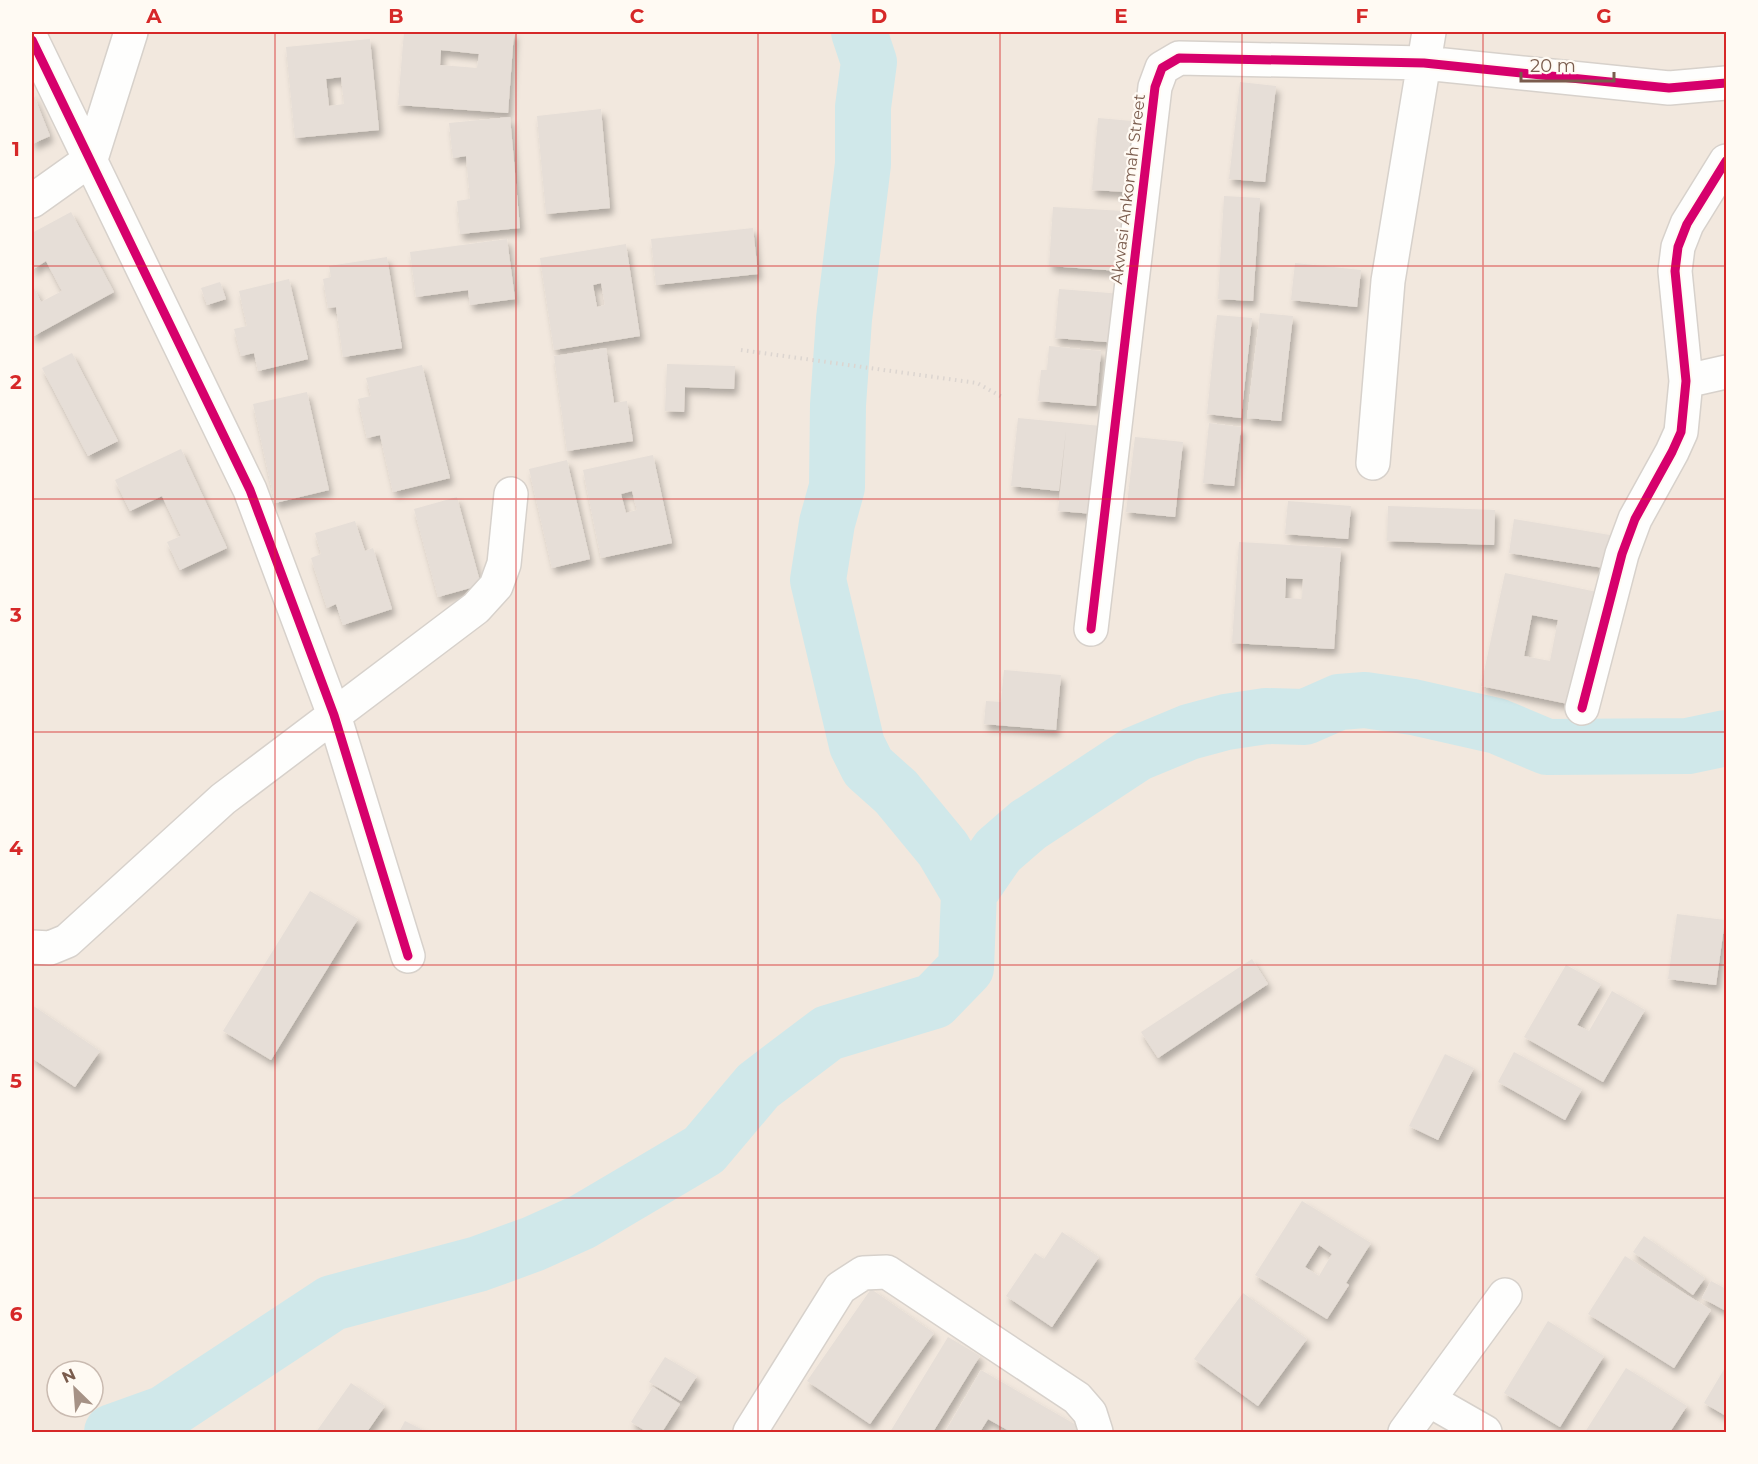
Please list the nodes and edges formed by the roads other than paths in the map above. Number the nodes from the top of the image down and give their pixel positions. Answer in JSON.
{"nodes":[{"id":1,"x":131,"y":32,"type":"edge"},
{"id":2,"x":32,"y":40,"type":"edge"},
{"id":3,"x":1426,"y":47,"type":"edge"},
{"id":4,"x":1726,"y":83,"type":"edge"},
{"id":5,"x":90,"y":159,"type":"junction"},
{"id":6,"x":1726,"y":161,"type":"edge"},
{"id":7,"x":32,"y":201,"type":"edge"},
{"id":8,"x":1726,"y":372,"type":"edge"},
{"id":9,"x":1686,"y":381,"type":"junction"},
{"id":10,"x":1372,"y":464,"type":"dead end"},
{"id":11,"x":511,"y":494,"type":"dead end"},
{"id":12,"x":1091,"y":629,"type":"dead end"},
{"id":13,"x":1582,"y":708,"type":"dead end"},
{"id":14,"x":334,"y":715,"type":"junction"},
{"id":15,"x":32,"y":947,"type":"edge"},
{"id":16,"x":408,"y":956,"type":"dead end"},
{"id":17,"x":1505,"y":1295,"type":"dead end"},
{"id":18,"x":1429,"y":1400,"type":"junction"},
{"id":19,"x":750,"y":1432,"type":"edge"},
{"id":20,"x":1096,"y":1432,"type":"edge"},
{"id":21,"x":1405,"y":1432,"type":"edge"},
{"id":22,"x":1485,"y":1432,"type":"edge"}],
"edges":[{"from":1,"to":5,"type":"street"},
{"from":2,"to":5,"type":"street"},
{"from":3,"to":4,"type":"street","name":"Akwasi Ankomah Street"},
{"from":3,"to":10,"type":"street"},
{"from":3,"to":12,"type":"street","name":"Akwasi Ankomah Street"},
{"from":5,"to":7,"type":"street"},
{"from":5,"to":14,"type":"street"},
{"from":6,"to":9,"type":"street"},
{"from":8,"to":9,"type":"street"},
{"from":9,"to":13,"type":"street"},
{"from":11,"to":14,"type":"street"},
{"from":14,"to":15,"type":"street"},
{"from":14,"to":16,"type":"street"},
{"from":17,"to":18,"type":"street"},
{"from":18,"to":21,"type":"street"},
{"from":18,"to":22,"type":"street"},
{"from":19,"to":20,"type":"street"}]}
